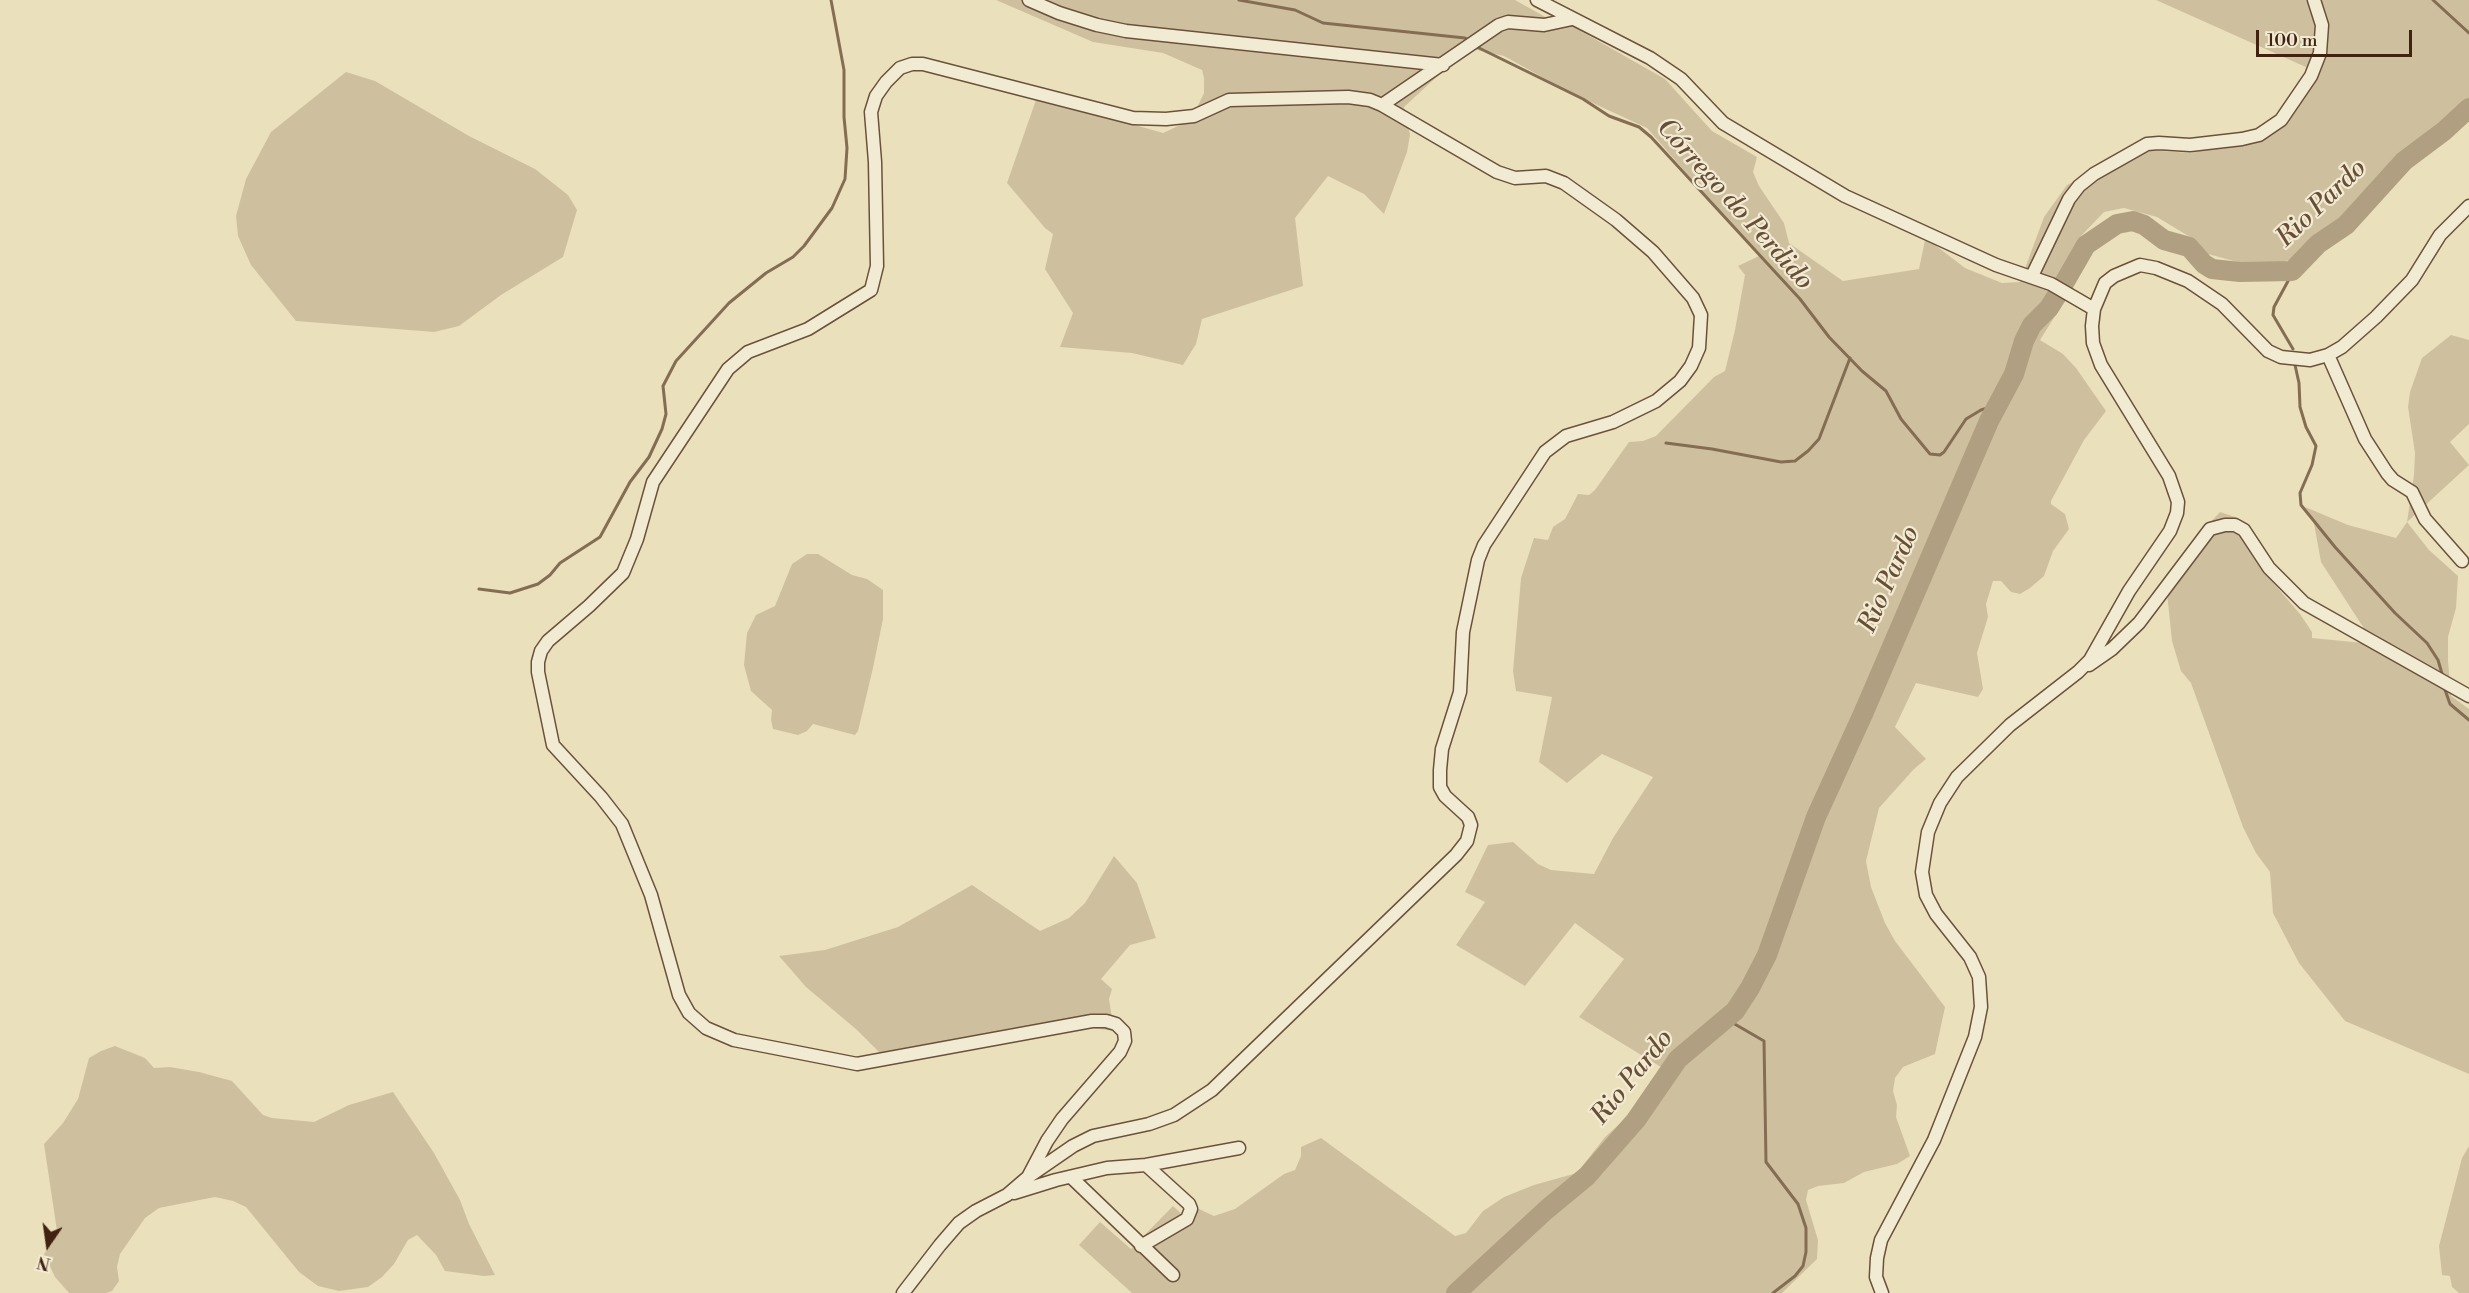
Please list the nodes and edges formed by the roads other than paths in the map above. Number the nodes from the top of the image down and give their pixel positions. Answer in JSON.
{"nodes":[{"id":1,"x":1029,"y":0,"type":"edge"},
{"id":2,"x":1538,"y":0,"type":"edge"},
{"id":3,"x":2314,"y":0,"type":"edge"},
{"id":4,"x":1572,"y":18,"type":"junction"},
{"id":5,"x":1443,"y":65,"type":"junction"},
{"id":6,"x":1382,"y":105,"type":"junction"},
{"id":7,"x":2469,"y":206,"type":"edge"},
{"id":8,"x":2032,"y":276,"type":"junction"},
{"id":9,"x":2094,"y":309,"type":"junction"},
{"id":10,"x":2328,"y":354,"type":"junction"},
{"id":11,"x":2462,"y":561,"type":"dead end"},
{"id":12,"x":2078,"y":672,"type":"junction"},
{"id":13,"x":2469,"y":696,"type":"edge"},
{"id":14,"x":1239,"y":1148,"type":"dead end"},
{"id":15,"x":1146,"y":1165,"type":"junction"},
{"id":16,"x":1028,"y":1177,"type":"junction"},
{"id":17,"x":1071,"y":1177,"type":"junction"},
{"id":18,"x":1007,"y":1195,"type":"junction"},
{"id":19,"x":1141,"y":1246,"type":"junction"},
{"id":20,"x":1173,"y":1275,"type":"dead end"},
{"id":21,"x":903,"y":1293,"type":"edge"},
{"id":22,"x":1882,"y":1293,"type":"edge"}],
"edges":[{"from":1,"to":5,"type":"street"},
{"from":2,"to":4,"type":"street"},
{"from":3,"to":8,"type":"street"},
{"from":4,"to":5,"type":"street"},
{"from":4,"to":8,"type":"street"},
{"from":5,"to":6,"type":"street"},
{"from":6,"to":16,"type":"street"},
{"from":6,"to":16,"type":"street"},
{"from":7,"to":10,"type":"street"},
{"from":8,"to":9,"type":"street"},
{"from":9,"to":10,"type":"street"},
{"from":9,"to":12,"type":"street"},
{"from":10,"to":11,"type":"street"},
{"from":12,"to":13,"type":"street"},
{"from":12,"to":22,"type":"street"},
{"from":14,"to":15,"type":"street"},
{"from":15,"to":17,"type":"street"},
{"from":15,"to":19,"type":"street"},
{"from":16,"to":18,"type":"street"},
{"from":17,"to":18,"type":"street"},
{"from":17,"to":19,"type":"street"},
{"from":18,"to":21,"type":"street"},
{"from":19,"to":20,"type":"street"}]}
